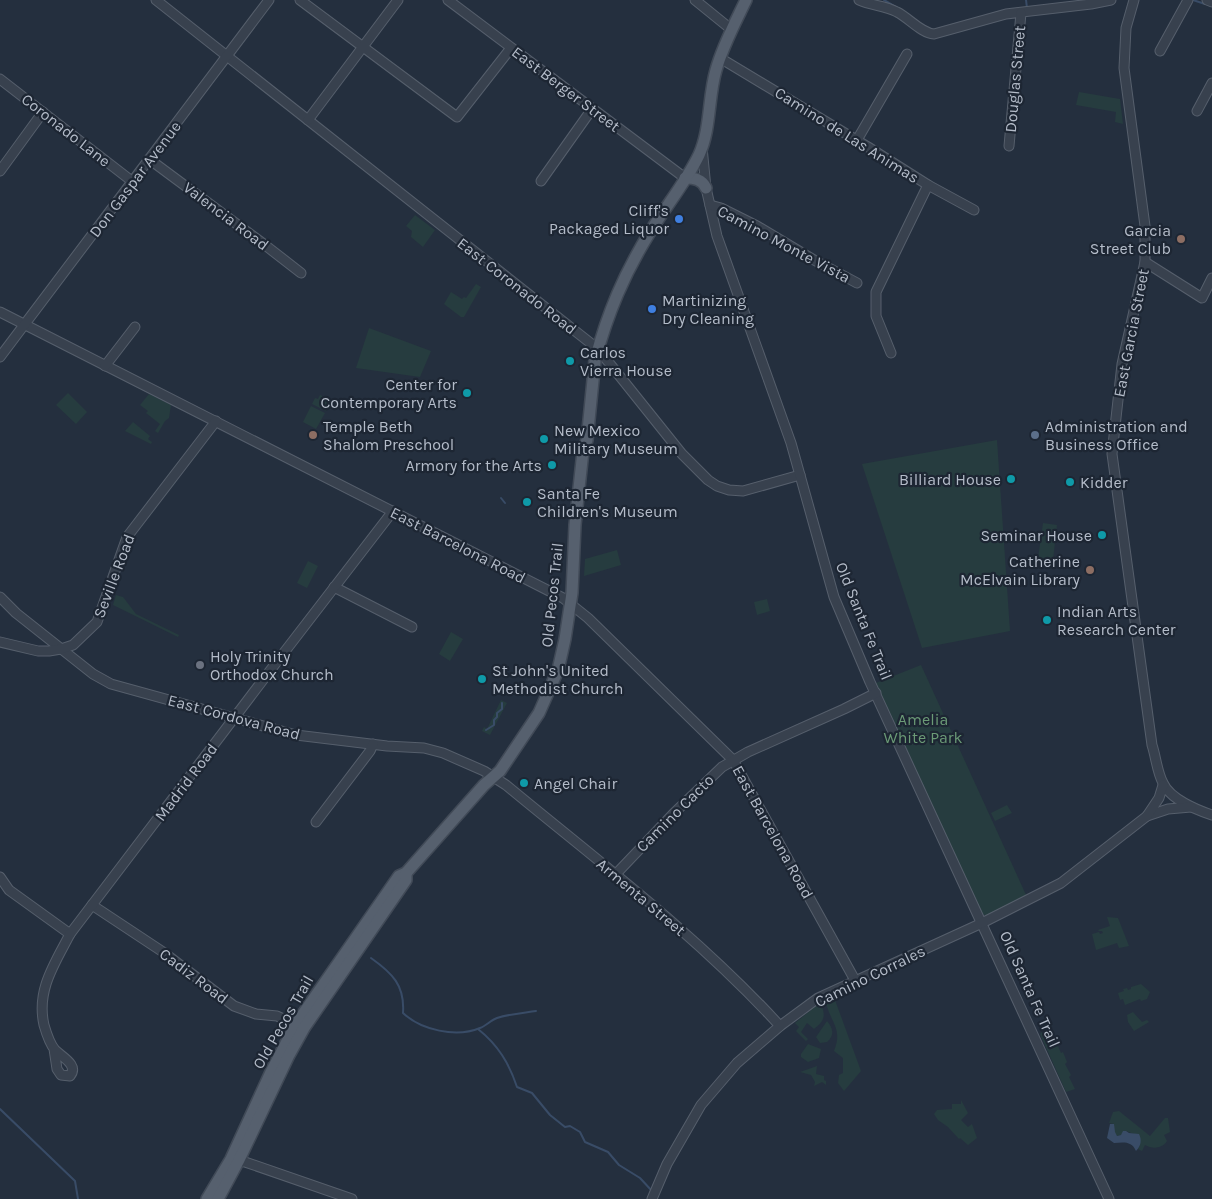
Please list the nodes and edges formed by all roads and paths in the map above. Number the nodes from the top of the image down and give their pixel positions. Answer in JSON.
{"nodes":[{"id":1,"x":156,"y":0,"type":"edge"},
{"id":2,"x":269,"y":0,"type":"edge"},
{"id":3,"x":300,"y":0,"type":"edge"},
{"id":4,"x":398,"y":0,"type":"edge"},
{"id":5,"x":448,"y":0,"type":"edge"},
{"id":6,"x":695,"y":0,"type":"edge"},
{"id":7,"x":746,"y":0,"type":"edge"},
{"id":8,"x":859,"y":0,"type":"edge"},
{"id":9,"x":1111,"y":0,"type":"edge"},
{"id":10,"x":1134,"y":0,"type":"edge"},
{"id":11,"x":1207,"y":0,"type":"edge"},
{"id":12,"x":1187,"y":1,"type":"edge"},
{"id":13,"x":1212,"y":2,"type":"edge"},
{"id":14,"x":1021,"y":13,"type":"junction"},
{"id":15,"x":732,"y":30,"type":"junction"},
{"id":16,"x":363,"y":46,"type":"junction"},
{"id":17,"x":511,"y":48,"type":"junction"},
{"id":18,"x":1160,"y":50,"type":"dead end"},
{"id":19,"x":907,"y":54,"type":"dead end"},
{"id":20,"x":228,"y":56,"type":"junction"},
{"id":21,"x":720,"y":58,"type":"junction"},
{"id":22,"x":0,"y":79,"type":"edge"},
{"id":23,"x":1212,"y":83,"type":"edge"},
{"id":24,"x":592,"y":109,"type":"junction"},
{"id":25,"x":43,"y":112,"type":"junction"},
{"id":26,"x":1196,"y":112,"type":"dead end"},
{"id":27,"x":308,"y":120,"type":"junction"},
{"id":28,"x":857,"y":140,"type":"junction"},
{"id":29,"x":702,"y":146,"type":"junction"},
{"id":30,"x":1009,"y":146,"type":"dead end"},
{"id":31,"x":150,"y":159,"type":"junction"},
{"id":32,"x":0,"y":171,"type":"edge"},
{"id":33,"x":685,"y":178,"type":"junction"},
{"id":34,"x":541,"y":181,"type":"dead end"},
{"id":35,"x":133,"y":182,"type":"junction"},
{"id":36,"x":928,"y":184,"type":"junction"},
{"id":37,"x":706,"y":188,"type":"junction"},
{"id":38,"x":710,"y":205,"type":"junction"},
{"id":39,"x":974,"y":210,"type":"dead end"},
{"id":40,"x":1145,"y":262,"type":"junction"},
{"id":41,"x":301,"y":273,"type":"dead end"},
{"id":42,"x":1212,"y":278,"type":"edge"},
{"id":43,"x":857,"y":282,"type":"dead end"},
{"id":44,"x":0,"y":312,"type":"edge"},
{"id":45,"x":24,"y":324,"type":"junction"},
{"id":46,"x":135,"y":327,"type":"dead end"},
{"id":47,"x":598,"y":349,"type":"junction"},
{"id":48,"x":891,"y":353,"type":"dead end"},
{"id":49,"x":0,"y":358,"type":"edge"},
{"id":50,"x":104,"y":366,"type":"junction"},
{"id":51,"x":216,"y":421,"type":"junction"},
{"id":52,"x":800,"y":475,"type":"junction"},
{"id":53,"x":393,"y":512,"type":"junction"},
{"id":54,"x":334,"y":587,"type":"junction"},
{"id":55,"x":0,"y":597,"type":"edge"},
{"id":56,"x":570,"y":604,"type":"junction"},
{"id":57,"x":412,"y":627,"type":"dead end"},
{"id":58,"x":0,"y":642,"type":"edge"},
{"id":59,"x":61,"y":649,"type":"junction"},
{"id":60,"x":876,"y":693,"type":"junction"},
{"id":61,"x":235,"y":718,"type":"junction"},
{"id":62,"x":373,"y":744,"type":"junction"},
{"id":63,"x":733,"y":760,"type":"junction"},
{"id":64,"x":494,"y":777,"type":"junction"},
{"id":65,"x":1163,"y":785,"type":"junction"},
{"id":66,"x":1192,"y":807,"type":"junction"},
{"id":67,"x":1212,"y":814,"type":"edge"},
{"id":68,"x":1147,"y":816,"type":"junction"},
{"id":69,"x":316,"y":822,"type":"dead end"},
{"id":70,"x":615,"y":875,"type":"junction"},
{"id":71,"x":0,"y":877,"type":"edge"},
{"id":72,"x":92,"y":906,"type":"junction"},
{"id":73,"x":982,"y":922,"type":"junction"},
{"id":74,"x":70,"y":934,"type":"junction"},
{"id":75,"x":856,"y":982,"type":"junction"},
{"id":76,"x":300,"y":1026,"type":"junction"},
{"id":77,"x":780,"y":1026,"type":"junction"},
{"id":78,"x":54,"y":1049,"type":"dead end"},
{"id":79,"x":235,"y":1160,"type":"junction"},
{"id":80,"x":207,"y":1199,"type":"edge"},
{"id":81,"x":218,"y":1199,"type":"edge"},
{"id":82,"x":352,"y":1199,"type":"edge"},
{"id":83,"x":652,"y":1199,"type":"edge"},
{"id":84,"x":1109,"y":1199,"type":"edge"}],
"edges":[{"from":1,"to":20,"type":"street","name":"East Coronado Road"},
{"from":2,"to":20,"type":"street","name":"Don Gaspar Avenue"},
{"from":3,"to":16,"type":"street"},
{"from":4,"to":16,"type":"street"},
{"from":5,"to":17,"type":"street","name":"East Berger Street"},
{"from":6,"to":15,"type":"street"},
{"from":7,"to":15,"type":"main road","name":"Old Santa Fe Trail"},
{"from":8,"to":14,"type":"street"},
{"from":9,"to":14,"type":"street"},
{"from":10,"to":40,"type":"street","name":"East Garcia Street"},
{"from":11,"to":13,"type":"street"},
{"from":12,"to":18,"type":"street"},
{"from":14,"to":30,"type":"street","name":"Douglas Street"},
{"from":15,"to":21,"type":"main road","name":"Old Santa Fe Trail"},
{"from":16,"to":17,"type":"street"},
{"from":16,"to":27,"type":"street"},
{"from":17,"to":24,"type":"street","name":"East Berger Street"},
{"from":19,"to":28,"type":"street"},
{"from":20,"to":27,"type":"street","name":"East Coronado Road"},
{"from":20,"to":31,"type":"street","name":"Don Gaspar Avenue"},
{"from":21,"to":28,"type":"street","name":"Camino de Las Animas"},
{"from":21,"to":29,"type":"main road","name":"Old Santa Fe Trail"},
{"from":22,"to":25,"type":"street","name":"Coronado Lane"},
{"from":23,"to":26,"type":"street"},
{"from":24,"to":33,"type":"street","name":"East Berger Street"},
{"from":24,"to":34,"type":"street"},
{"from":25,"to":32,"type":"street"},
{"from":25,"to":35,"type":"street","name":"Coronado Lane"},
{"from":27,"to":47,"type":"street","name":"East Coronado Road"},
{"from":28,"to":36,"type":"street","name":"Camino de Las Animas"},
{"from":29,"to":33,"type":"main road","name":"Old Pecos Trail"},
{"from":29,"to":37,"type":"street","name":"Old Santa Fe Trail"},
{"from":31,"to":35,"type":"street","name":"Don Gaspar Avenue"},
{"from":31,"to":41,"type":"street","name":"Valencia Road"},
{"from":33,"to":37,"type":"main road"},
{"from":33,"to":47,"type":"main road","name":"Old Pecos Trail"},
{"from":35,"to":45,"type":"street","name":"Don Gaspar Avenue"},
{"from":36,"to":39,"type":"street","name":"Camino de Las Animas"},
{"from":36,"to":48,"type":"street"},
{"from":37,"to":38,"type":"street","name":"Old Santa Fe Trail"},
{"from":38,"to":43,"type":"street","name":"Camino Monte Vista"},
{"from":38,"to":52,"type":"street","name":"Old Santa Fe Trail"},
{"from":40,"to":42,"type":"street"},
{"from":40,"to":65,"type":"street","name":"East Garcia Street"},
{"from":44,"to":45,"type":"street","name":"East Barcelona Road"},
{"from":45,"to":49,"type":"street","name":"Don Gaspar Avenue"},
{"from":45,"to":50,"type":"street","name":"East Barcelona Road"},
{"from":46,"to":50,"type":"street"},
{"from":47,"to":52,"type":"street","name":"East Coronado Road"},
{"from":47,"to":56,"type":"main road","name":"Old Pecos Trail"},
{"from":50,"to":51,"type":"street","name":"East Barcelona Road"},
{"from":51,"to":53,"type":"street","name":"East Barcelona Road"},
{"from":51,"to":59,"type":"street","name":"Seville Road"},
{"from":52,"to":60,"type":"street","name":"Old Santa Fe Trail"},
{"from":53,"to":54,"type":"street","name":"Madrid Road"},
{"from":53,"to":56,"type":"street","name":"East Barcelona Road"},
{"from":54,"to":57,"type":"street"},
{"from":54,"to":61,"type":"street","name":"Madrid Road"},
{"from":55,"to":59,"type":"street","name":"East Cordova Road"},
{"from":56,"to":63,"type":"street","name":"East Barcelona Road"},
{"from":56,"to":64,"type":"main road","name":"Old Pecos Trail"},
{"from":58,"to":59,"type":"street","name":"Seville Road"},
{"from":59,"to":61,"type":"street","name":"East Cordova Road"},
{"from":60,"to":63,"type":"street","name":"Camino Cacto"},
{"from":60,"to":73,"type":"street","name":"Old Santa Fe Trail"},
{"from":61,"to":62,"type":"street","name":"East Cordova Road"},
{"from":61,"to":72,"type":"street","name":"Madrid Road"},
{"from":62,"to":64,"type":"street","name":"East Cordova Road"},
{"from":62,"to":69,"type":"street"},
{"from":63,"to":70,"type":"street","name":"Camino Cacto"},
{"from":63,"to":75,"type":"street","name":"East Barcelona Road"},
{"from":64,"to":70,"type":"street","name":"Armenta Street"},
{"from":64,"to":76,"type":"main road","name":"Old Pecos Trail"},
{"from":65,"to":66,"type":"street"},
{"from":65,"to":68,"type":"street","name":"Camino Corrales"},
{"from":66,"to":67,"type":"street"},
{"from":66,"to":68,"type":"street","name":"Camino Corrales"},
{"from":68,"to":73,"type":"street","name":"Camino Corrales"},
{"from":70,"to":77,"type":"street","name":"Armenta Street"},
{"from":71,"to":74,"type":"street"},
{"from":72,"to":74,"type":"street","name":"Madrid Road"},
{"from":72,"to":76,"type":"street","name":"Cadiz Road"},
{"from":73,"to":75,"type":"street","name":"Camino Corrales"},
{"from":73,"to":84,"type":"street","name":"Old Santa Fe Trail"},
{"from":74,"to":78,"type":"street","name":"Madrid Road"},
{"from":75,"to":77,"type":"street","name":"Camino Corrales"},
{"from":76,"to":79,"type":"main road","name":"Old Pecos Trail"},
{"from":77,"to":83,"type":"street","name":"Camino Corrales"},
{"from":79,"to":80,"type":"main road","name":"Old Pecos Trail"},
{"from":79,"to":81,"type":"main road","name":"Old Pecos Trail"},
{"from":79,"to":82,"type":"street"}]}
